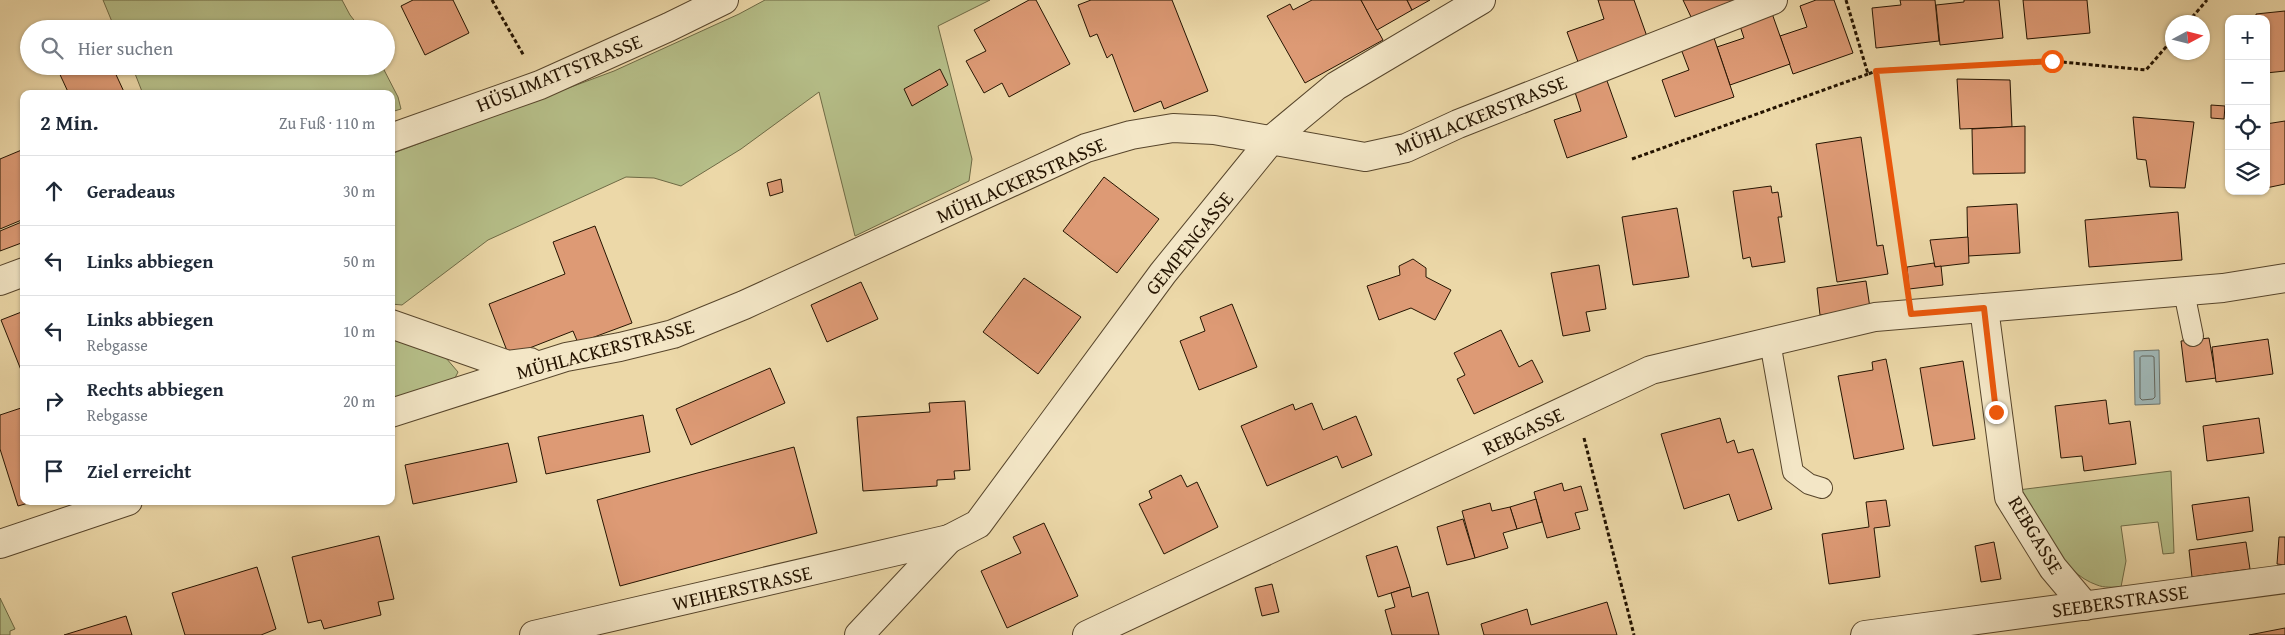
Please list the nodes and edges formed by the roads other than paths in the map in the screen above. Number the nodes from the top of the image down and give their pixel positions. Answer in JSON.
{"nodes":[{"id":1,"x":724,"y":0,"type":"edge"},
{"id":2,"x":1481,"y":0,"type":"edge"},
{"id":3,"x":1772,"y":0,"type":"edge"},
{"id":4,"x":395,"y":137,"type":"edge"},
{"id":5,"x":1271,"y":140,"type":"junction"},
{"id":6,"x":20,"y":274,"type":"edge"},
{"id":7,"x":2285,"y":278,"type":"edge"},
{"id":8,"x":0,"y":281,"type":"edge"},
{"id":9,"x":2184,"y":292,"type":"junction"},
{"id":10,"x":1984,"y":308,"type":"junction"},
{"id":11,"x":395,"y":325,"type":"edge"},
{"id":12,"x":2193,"y":336,"type":"dead end"},
{"id":13,"x":1770,"y":342,"type":"junction"},
{"id":14,"x":566,"y":357,"type":"junction"},
{"id":15,"x":395,"y":412,"type":"edge"},
{"id":16,"x":1822,"y":488,"type":"dead end"},
{"id":17,"x":116,"y":505,"type":"edge"},
{"id":18,"x":949,"y":539,"type":"junction"},
{"id":19,"x":0,"y":544,"type":"edge"},
{"id":20,"x":2285,"y":579,"type":"edge"},
{"id":21,"x":2085,"y":606,"type":"junction"},
{"id":22,"x":534,"y":635,"type":"edge"},
{"id":23,"x":858,"y":635,"type":"edge"},
{"id":24,"x":1087,"y":635,"type":"edge"},
{"id":25,"x":1865,"y":635,"type":"edge"}],
"edges":[{"from":1,"to":4,"type":"street","name":"HÜSLIMATTSTRASSE"},
{"from":2,"to":5,"type":"street","name":"GEMPENGASSE"},
{"from":3,"to":5,"type":"street","name":"MÜHLACKERSTRASSE"},
{"from":5,"to":14,"type":"street","name":"MÜHLACKERSTRASSE"},
{"from":5,"to":18,"type":"street","name":"GEMPENGASSE"},
{"from":6,"to":8,"type":"street"},
{"from":7,"to":9,"type":"street","name":"REBGASSE"},
{"from":9,"to":10,"type":"street","name":"REBGASSE"},
{"from":9,"to":12,"type":"lane"},
{"from":10,"to":13,"type":"street","name":"REBGASSE"},
{"from":10,"to":21,"type":"street","name":"REBGASSE"},
{"from":11,"to":14,"type":"street"},
{"from":13,"to":16,"type":"lane"},
{"from":13,"to":24,"type":"street","name":"REBGASSE"},
{"from":14,"to":15,"type":"street","name":"MÜHLACKERSTRASSE"},
{"from":17,"to":19,"type":"street"},
{"from":18,"to":22,"type":"street","name":"WEIHERSTRASSE"},
{"from":18,"to":23,"type":"street"},
{"from":20,"to":21,"type":"street","name":"SEEBERSTRASSE"},
{"from":21,"to":25,"type":"street","name":"SEEBERSTRASSE"}]}
